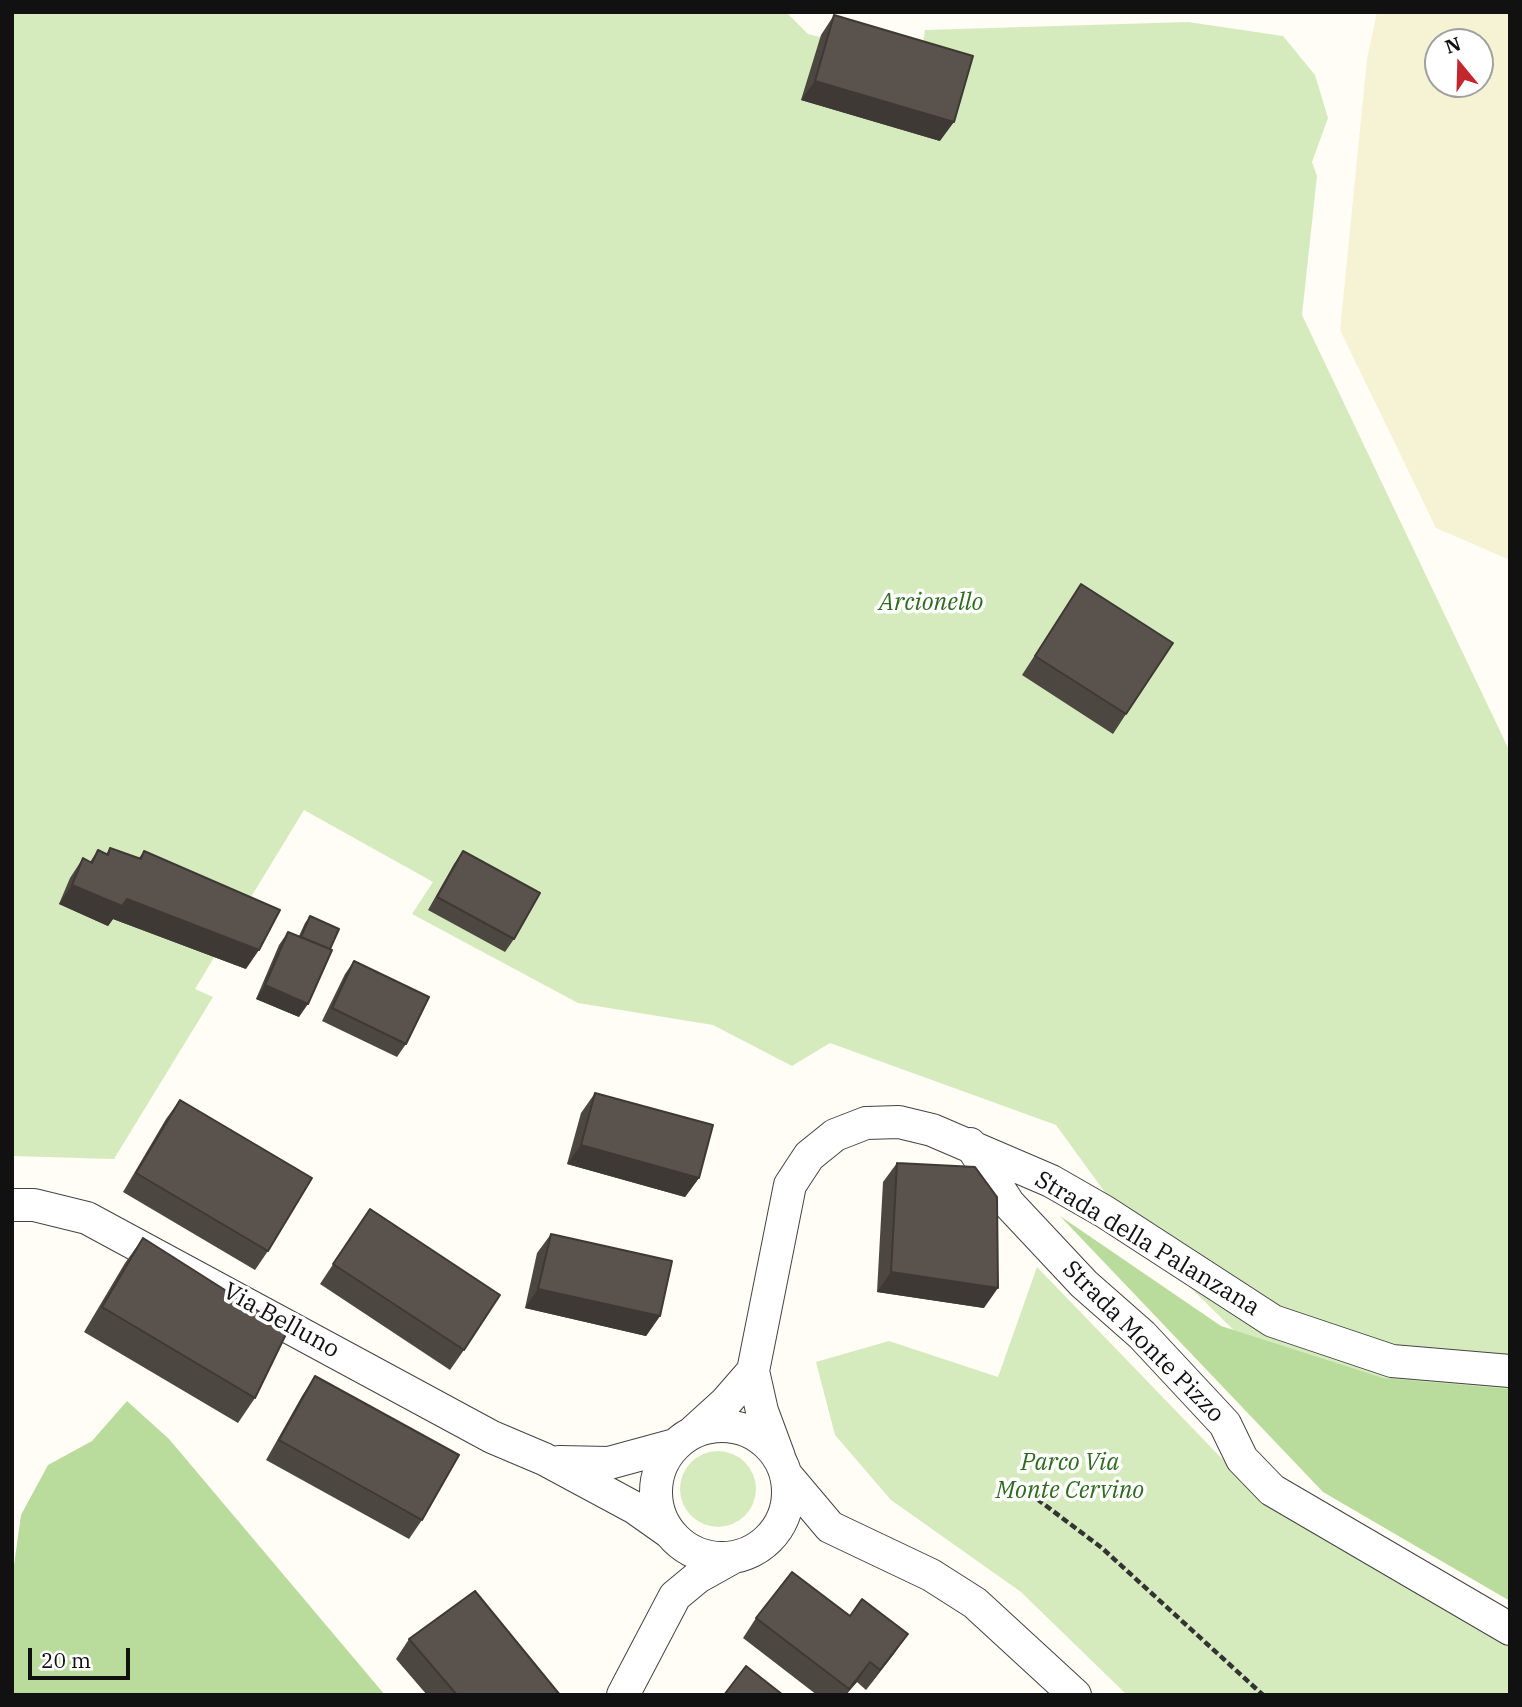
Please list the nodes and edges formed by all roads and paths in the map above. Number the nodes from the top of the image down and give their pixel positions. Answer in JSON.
{"nodes":[{"id":1,"x":970,"y":1144,"type":"junction"},
{"id":2,"x":12,"y":1205,"type":"edge"},
{"id":3,"x":753,"y":1371,"type":"junction"},
{"id":4,"x":1510,"y":1371,"type":"edge"},
{"id":5,"x":683,"y":1439,"type":"junction"},
{"id":6,"x":544,"y":1459,"type":"junction"},
{"id":7,"x":783,"y":1467,"type":"junction"},
{"id":8,"x":1037,"y":1499,"type":"dead end"},
{"id":9,"x":830,"y":1527,"type":"junction"},
{"id":10,"x":671,"y":1535,"type":"junction"},
{"id":11,"x":765,"y":1543,"type":"junction"},
{"id":12,"x":732,"y":1558,"type":"junction"},
{"id":13,"x":675,"y":1596,"type":"junction"},
{"id":14,"x":1510,"y":1629,"type":"edge"},
{"id":15,"x":623,"y":1695,"type":"edge"},
{"id":16,"x":1075,"y":1695,"type":"edge"},
{"id":17,"x":1263,"y":1695,"type":"edge"}],
"edges":[{"from":1,"to":3,"type":"street","name":"Strada della Palanzana"},
{"from":1,"to":4,"type":"street","name":"Strada della Palanzana"},
{"from":1,"to":14,"type":"street","name":"Strada Monte Pizzo"},
{"from":2,"to":6,"type":"street","name":"Via Belluno"},
{"from":3,"to":5,"type":"street","name":"Strada della Palanzana"},
{"from":3,"to":7,"type":"street","name":"Strada della Palanzana"},
{"from":5,"to":6,"type":"street","name":"Via Belluno"},
{"from":5,"to":7,"type":"street"},
{"from":5,"to":10,"type":"street"},
{"from":6,"to":10,"type":"street","name":"Via Belluno"},
{"from":7,"to":9,"type":"street"},
{"from":7,"to":11,"type":"street"},
{"from":8,"to":17,"type":"path"},
{"from":9,"to":11,"type":"street"},
{"from":9,"to":16,"type":"street"},
{"from":10,"to":12,"type":"street"},
{"from":10,"to":13,"type":"street"},
{"from":11,"to":12,"type":"street"},
{"from":12,"to":13,"type":"street"},
{"from":13,"to":15,"type":"street"}]}
